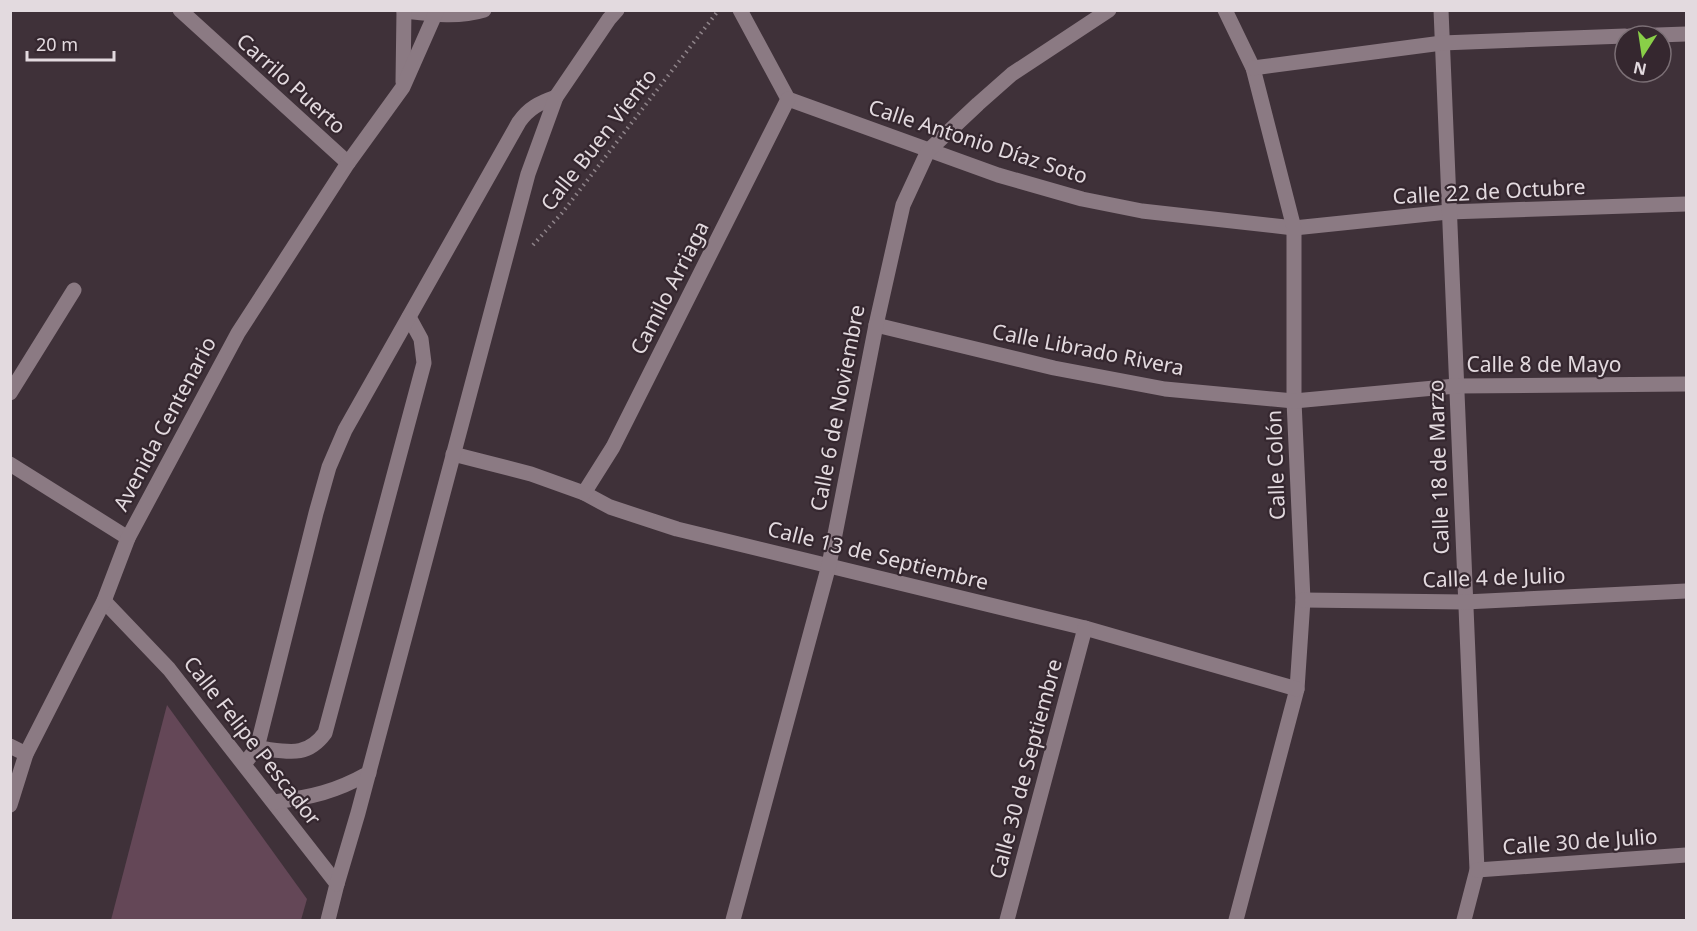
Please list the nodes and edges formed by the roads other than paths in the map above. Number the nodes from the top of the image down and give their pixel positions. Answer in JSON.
{"nodes":[{"id":1,"x":180,"y":10,"type":"edge"},
{"id":2,"x":483,"y":10,"type":"edge"},
{"id":3,"x":617,"y":10,"type":"edge"},
{"id":4,"x":740,"y":10,"type":"edge"},
{"id":5,"x":1109,"y":10,"type":"edge"},
{"id":6,"x":1226,"y":10,"type":"edge"},
{"id":7,"x":1441,"y":10,"type":"edge"},
{"id":8,"x":404,"y":11,"type":"edge"},
{"id":9,"x":437,"y":13,"type":"edge"},
{"id":10,"x":1613,"y":37,"type":"edge"},
{"id":11,"x":1442,"y":43,"type":"junction"},
{"id":12,"x":1253,"y":68,"type":"junction"},
{"id":13,"x":403,"y":87,"type":"junction"},
{"id":14,"x":556,"y":97,"type":"junction"},
{"id":15,"x":788,"y":99,"type":"junction"},
{"id":16,"x":928,"y":151,"type":"junction"},
{"id":17,"x":348,"y":164,"type":"junction"},
{"id":18,"x":1686,"y":204,"type":"edge"},
{"id":19,"x":1448,"y":212,"type":"junction"},
{"id":20,"x":1294,"y":228,"type":"junction"},
{"id":21,"x":74,"y":290,"type":"dead end"},
{"id":22,"x":409,"y":317,"type":"junction"},
{"id":23,"x":876,"y":325,"type":"junction"},
{"id":24,"x":1686,"y":384,"type":"edge"},
{"id":25,"x":1456,"y":386,"type":"junction"},
{"id":26,"x":10,"y":393,"type":"edge"},
{"id":27,"x":1294,"y":401,"type":"junction"},
{"id":28,"x":453,"y":454,"type":"junction"},
{"id":29,"x":10,"y":464,"type":"edge"},
{"id":30,"x":584,"y":493,"type":"junction"},
{"id":31,"x":128,"y":538,"type":"junction"},
{"id":32,"x":829,"y":565,"type":"junction"},
{"id":33,"x":1686,"y":591,"type":"edge"},
{"id":34,"x":1303,"y":600,"type":"junction"},
{"id":35,"x":104,"y":601,"type":"junction"},
{"id":36,"x":1465,"y":602,"type":"junction"},
{"id":37,"x":1085,"y":628,"type":"junction"},
{"id":38,"x":1296,"y":689,"type":"junction"},
{"id":39,"x":10,"y":746,"type":"edge"},
{"id":40,"x":257,"y":748,"type":"junction"},
{"id":41,"x":26,"y":754,"type":"junction"},
{"id":42,"x":244,"y":764,"type":"junction"},
{"id":43,"x":369,"y":773,"type":"junction"},
{"id":44,"x":274,"y":802,"type":"junction"},
{"id":45,"x":10,"y":805,"type":"edge"},
{"id":46,"x":1686,"y":855,"type":"edge"},
{"id":47,"x":1477,"y":870,"type":"junction"},
{"id":48,"x":337,"y":884,"type":"junction"},
{"id":49,"x":328,"y":921,"type":"edge"},
{"id":50,"x":733,"y":921,"type":"edge"},
{"id":51,"x":1007,"y":921,"type":"edge"},
{"id":52,"x":1236,"y":921,"type":"edge"},
{"id":53,"x":1464,"y":921,"type":"edge"}],
"edges":[{"from":1,"to":17,"type":"street","name":"Carrilo Puerto"},
{"from":2,"to":9,"type":"street"},
{"from":3,"to":14,"type":"street"},
{"from":4,"to":15,"type":"street"},
{"from":5,"to":16,"type":"street"},
{"from":6,"to":12,"type":"street","name":"Calle Colón"},
{"from":7,"to":11,"type":"street","name":"Calle 18 de Marzo"},
{"from":8,"to":9,"type":"street"},
{"from":8,"to":13,"type":"street"},
{"from":9,"to":13,"type":"street","name":"Avenida Centenario"},
{"from":10,"to":11,"type":"street"},
{"from":11,"to":12,"type":"street"},
{"from":11,"to":19,"type":"street","name":"Calle 18 de Marzo"},
{"from":12,"to":20,"type":"street","name":"Calle Colón"},
{"from":13,"to":17,"type":"street","name":"Avenida Centenario"},
{"from":14,"to":22,"type":"street"},
{"from":14,"to":28,"type":"street"},
{"from":15,"to":16,"type":"street","name":"Calle Antonio Díaz Soto"},
{"from":15,"to":30,"type":"street","name":"Camilo Arriaga"},
{"from":16,"to":20,"type":"street","name":"Calle Antonio Díaz Soto"},
{"from":16,"to":23,"type":"street","name":"Calle 6 de Noviembre"},
{"from":17,"to":31,"type":"street","name":"Avenida Centenario"},
{"from":18,"to":19,"type":"street","name":"Calle 22 de Octubre"},
{"from":19,"to":20,"type":"street","name":"Calle 22 de Octubre"},
{"from":19,"to":25,"type":"street","name":"Calle 18 de Marzo"},
{"from":20,"to":27,"type":"street","name":"Calle Colón"},
{"from":21,"to":26,"type":"street"},
{"from":22,"to":40,"type":"street"},
{"from":22,"to":40,"type":"street"},
{"from":23,"to":27,"type":"street","name":"Calle Librado Rivera"},
{"from":23,"to":32,"type":"street","name":"Calle 6 de Noviembre"},
{"from":24,"to":25,"type":"street","name":"Calle 8 de Mayo"},
{"from":25,"to":27,"type":"street","name":"Calle 8 de Mayo"},
{"from":25,"to":36,"type":"street","name":"Calle 18 de Marzo"},
{"from":27,"to":34,"type":"street","name":"Calle Colón"},
{"from":28,"to":30,"type":"street","name":"Calle 13 de Septiembre"},
{"from":28,"to":43,"type":"street"},
{"from":29,"to":31,"type":"street"},
{"from":30,"to":32,"type":"street","name":"Calle 13 de Septiembre"},
{"from":31,"to":35,"type":"street","name":"Avenida Centenario"},
{"from":32,"to":37,"type":"street","name":"Calle 13 de Septiembre"},
{"from":32,"to":50,"type":"street","name":"Calle 6 de Noviembre"},
{"from":33,"to":36,"type":"street","name":"Calle 4 de Julio"},
{"from":34,"to":36,"type":"street","name":"Calle 4 de Julio"},
{"from":34,"to":38,"type":"street","name":"Calle Colón"},
{"from":35,"to":41,"type":"street","name":"Avenida Centenario"},
{"from":35,"to":42,"type":"street","name":"Calle Felipe Pescador"},
{"from":36,"to":47,"type":"street","name":"Calle 18 de Marzo"},
{"from":37,"to":38,"type":"street","name":"Calle 13 de Septiembre"},
{"from":37,"to":51,"type":"street","name":"Calle 30 de Septiembre"},
{"from":38,"to":52,"type":"street","name":"Calle Colón"},
{"from":39,"to":41,"type":"street"},
{"from":40,"to":42,"type":"street"},
{"from":41,"to":45,"type":"street","name":"Avenida Centenario"},
{"from":42,"to":44,"type":"street","name":"Calle Felipe Pescador"},
{"from":43,"to":44,"type":"street"},
{"from":43,"to":48,"type":"street"},
{"from":44,"to":48,"type":"street","name":"Calle Felipe Pescador"},
{"from":46,"to":47,"type":"street","name":"Calle 30 de Julio"},
{"from":47,"to":53,"type":"street","name":"Calle 18 de Marzo"},
{"from":48,"to":49,"type":"street"}]}
